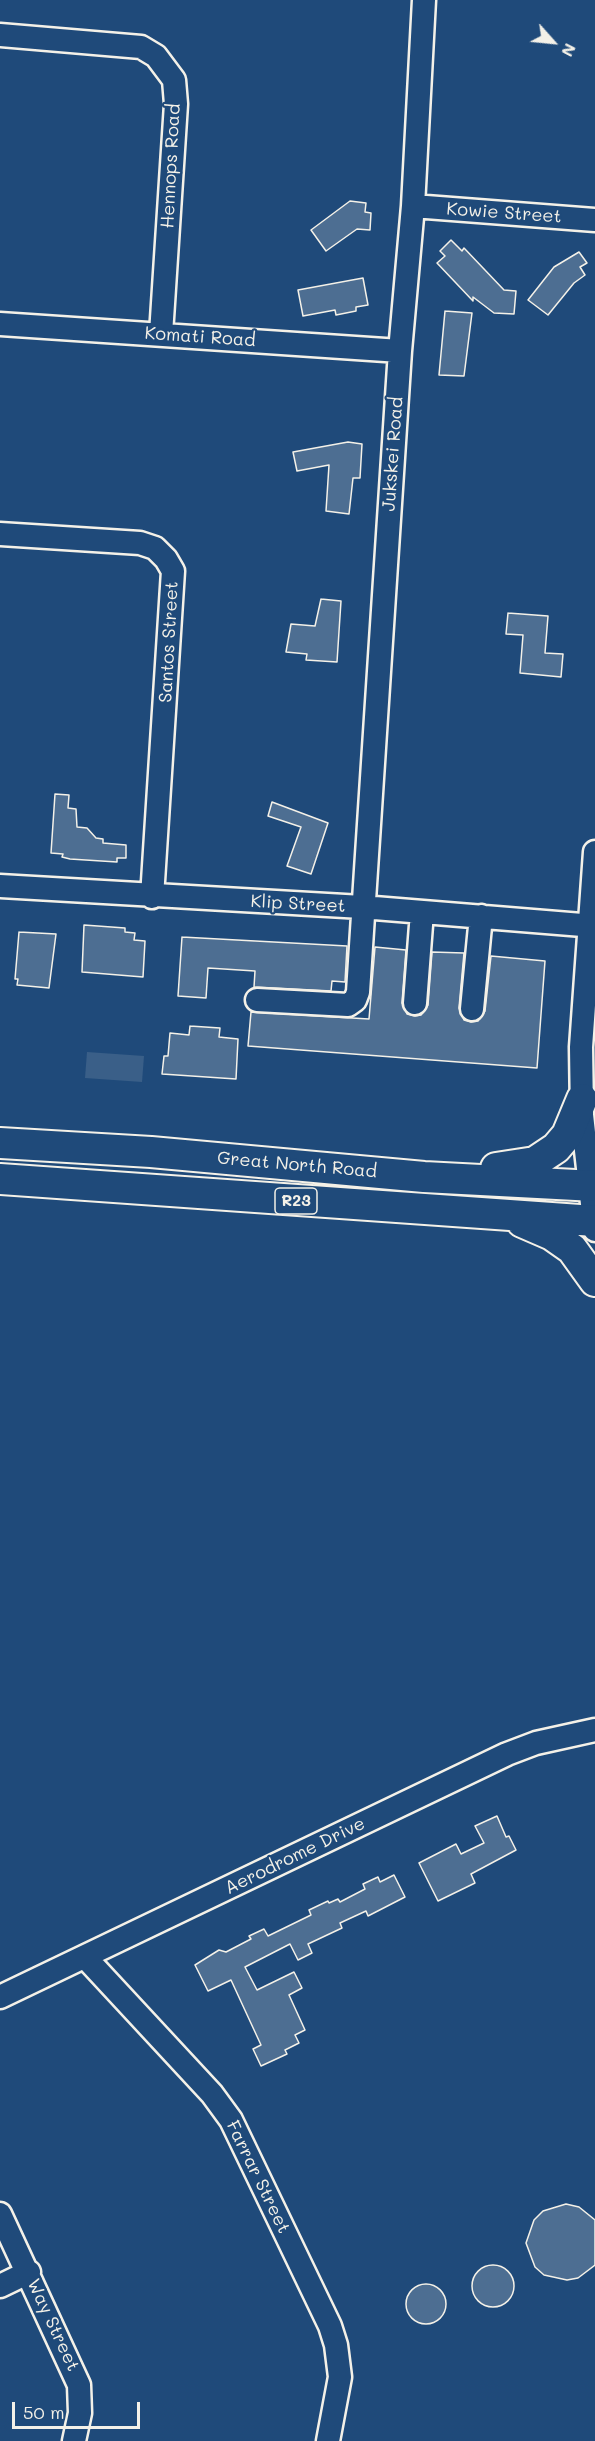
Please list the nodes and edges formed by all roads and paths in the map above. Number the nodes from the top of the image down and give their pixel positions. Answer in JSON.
{"nodes":[{"id":1,"x":424,"y":0,"type":"edge"},
{"id":2,"x":0,"y":35,"type":"edge"},
{"id":3,"x":413,"y":206,"type":"junction"},
{"id":4,"x":595,"y":220,"type":"edge"},
{"id":5,"x":0,"y":324,"type":"edge"},
{"id":6,"x":161,"y":333,"type":"junction"},
{"id":7,"x":400,"y":351,"type":"junction"},
{"id":8,"x":0,"y":534,"type":"edge"},
{"id":9,"x":595,"y":852,"type":"edge"},
{"id":10,"x":0,"y":886,"type":"edge"},
{"id":11,"x":152,"y":897,"type":"junction"},
{"id":12,"x":362,"y":907,"type":"junction"},
{"id":13,"x":422,"y":912,"type":"junction"},
{"id":14,"x":481,"y":916,"type":"junction"},
{"id":15,"x":592,"y":926,"type":"edge"},
{"id":16,"x":257,"y":1000,"type":"dead end"},
{"id":17,"x":415,"y":1003,"type":"dead end"},
{"id":18,"x":472,"y":1009,"type":"dead end"},
{"id":19,"x":582,"y":1099,"type":"junction"},
{"id":20,"x":0,"y":1143,"type":"edge"},
{"id":21,"x":424,"y":1177,"type":"junction"},
{"id":22,"x":0,"y":1179,"type":"edge"},
{"id":23,"x":593,"y":1186,"type":"edge"},
{"id":24,"x":511,"y":1216,"type":"junction"},
{"id":25,"x":594,"y":1224,"type":"edge"},
{"id":26,"x":595,"y":1281,"type":"edge"},
{"id":27,"x":595,"y":1730,"type":"edge"},
{"id":28,"x":85,"y":1957,"type":"junction"},
{"id":29,"x":0,"y":1997,"type":"edge"},
{"id":30,"x":0,"y":2214,"type":"edge"},
{"id":31,"x":28,"y":2272,"type":"junction"},
{"id":32,"x":0,"y":2286,"type":"edge"},
{"id":33,"x":74,"y":2441,"type":"edge"},
{"id":34,"x":328,"y":2441,"type":"edge"}],
"edges":[{"from":1,"to":3,"type":"street","name":"Jukskei Road"},
{"from":2,"to":6,"type":"street","name":"Hennops Road"},
{"from":3,"to":4,"type":"street","name":"Kowie Street"},
{"from":3,"to":7,"type":"street","name":"Jukskei Road"},
{"from":5,"to":6,"type":"street","name":"Komati Road"},
{"from":6,"to":7,"type":"street","name":"Komati Road"},
{"from":7,"to":12,"type":"street","name":"Jukskei Road"},
{"from":8,"to":11,"type":"street","name":"Santos Street"},
{"from":9,"to":15,"type":"street"},
{"from":10,"to":11,"type":"street","name":"Klip Street"},
{"from":11,"to":12,"type":"street","name":"Klip Street"},
{"from":12,"to":13,"type":"street","name":"Klip Street"},
{"from":12,"to":16,"type":"street","name":"Jukskei Road"},
{"from":13,"to":14,"type":"street","name":"Klip Street"},
{"from":13,"to":17,"type":"street"},
{"from":14,"to":15,"type":"street","name":"Klip Street"},
{"from":14,"to":18,"type":"street"},
{"from":15,"to":19,"type":"street"},
{"from":19,"to":21,"type":"main road"},
{"from":19,"to":23,"type":"street"},
{"from":20,"to":21,"type":"main road","name":"Great North Road","number":"R23"},
{"from":21,"to":23,"type":"main road","name":"Great North Road","number":"R23"},
{"from":22,"to":24,"type":"main road","name":"Great North Road","number":"R23"},
{"from":23,"to":25,"type":"street"},
{"from":24,"to":25,"type":"main road","name":"Great North Road","number":"R23"},
{"from":24,"to":26,"type":"main road"},
{"from":27,"to":28,"type":"street","name":"Aerodrome Drive"},
{"from":28,"to":29,"type":"street","name":"Aerodrome Drive"},
{"from":28,"to":34,"type":"street","name":"Farrar Street"},
{"from":30,"to":31,"type":"street","name":"Way Street"},
{"from":31,"to":32,"type":"street"},
{"from":31,"to":33,"type":"street","name":"Way Street"}]}
